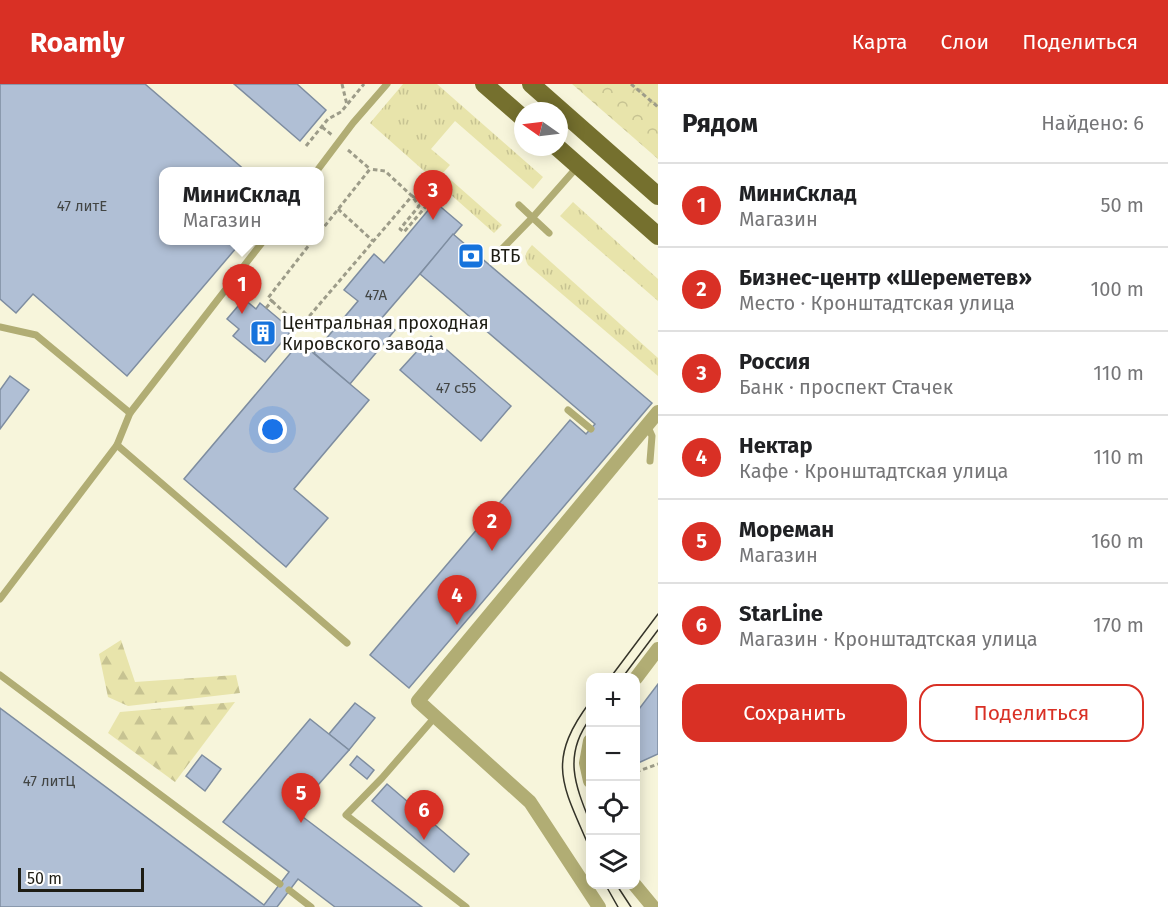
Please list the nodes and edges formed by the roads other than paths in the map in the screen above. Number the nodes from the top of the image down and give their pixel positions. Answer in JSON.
{"nodes":[{"id":1,"x":387,"y":84,"type":"edge"},
{"id":2,"x":484,"y":84,"type":"edge"},
{"id":3,"x":531,"y":84,"type":"edge"},
{"id":4,"x":514,"y":110,"type":"edge"},
{"id":5,"x":567,"y":156,"type":"edge"},
{"id":6,"x":578,"y":166,"type":"junction"},
{"id":7,"x":319,"y":167,"type":"edge"},
{"id":8,"x":658,"y":196,"type":"edge"},
{"id":9,"x":519,"y":205,"type":"dead end"},
{"id":10,"x":533,"y":217,"type":"junction"},
{"id":11,"x":549,"y":233,"type":"dead end"},
{"id":12,"x":658,"y":236,"type":"edge"},
{"id":13,"x":260,"y":245,"type":"edge"},
{"id":14,"x":501,"y":250,"type":"dead end"},
{"id":15,"x":0,"y":327,"type":"edge"},
{"id":16,"x":568,"y":410,"type":"dead end"},
{"id":17,"x":130,"y":412,"type":"junction"},
{"id":18,"x":658,"y":412,"type":"edge"},
{"id":19,"x":647,"y":425,"type":"junction"},
{"id":20,"x":591,"y":429,"type":"dead end"},
{"id":21,"x":117,"y":445,"type":"junction"},
{"id":22,"x":650,"y":461,"type":"dead end"},
{"id":23,"x":0,"y":599,"type":"edge"},
{"id":24,"x":347,"y":644,"type":"dead end"},
{"id":25,"x":658,"y":649,"type":"edge"},
{"id":26,"x":640,"y":673,"type":"edge"},
{"id":27,"x":0,"y":675,"type":"edge"},
{"id":28,"x":435,"y":717,"type":"junction"},
{"id":29,"x":280,"y":884,"type":"dead end"},
{"id":30,"x":637,"y":889,"type":"edge"},
{"id":31,"x":289,"y":890,"type":"dead end"},
{"id":32,"x":311,"y":907,"type":"edge"},
{"id":33,"x":466,"y":907,"type":"edge"},
{"id":34,"x":599,"y":907,"type":"edge"},
{"id":35,"x":652,"y":907,"type":"edge"}],
"edges":[{"from":1,"to":7,"type":"lane"},
{"from":2,"to":4,"type":"main road"},
{"from":3,"to":8,"type":"main road"},
{"from":5,"to":6,"type":"main road"},
{"from":6,"to":10,"type":"lane"},
{"from":6,"to":12,"type":"main road"},
{"from":9,"to":10,"type":"lane"},
{"from":10,"to":11,"type":"lane"},
{"from":10,"to":14,"type":"lane"},
{"from":13,"to":17,"type":"lane"},
{"from":15,"to":17,"type":"lane"},
{"from":16,"to":20,"type":"lane"},
{"from":17,"to":21,"type":"lane"},
{"from":18,"to":19,"type":"street"},
{"from":19,"to":22,"type":"lane"},
{"from":19,"to":28,"type":"street"},
{"from":21,"to":23,"type":"lane"},
{"from":21,"to":24,"type":"lane"},
{"from":25,"to":26,"type":"street"},
{"from":27,"to":29,"type":"lane"},
{"from":28,"to":33,"type":"lane"},
{"from":28,"to":34,"type":"street"},
{"from":30,"to":35,"type":"street"},
{"from":31,"to":32,"type":"lane"}]}
